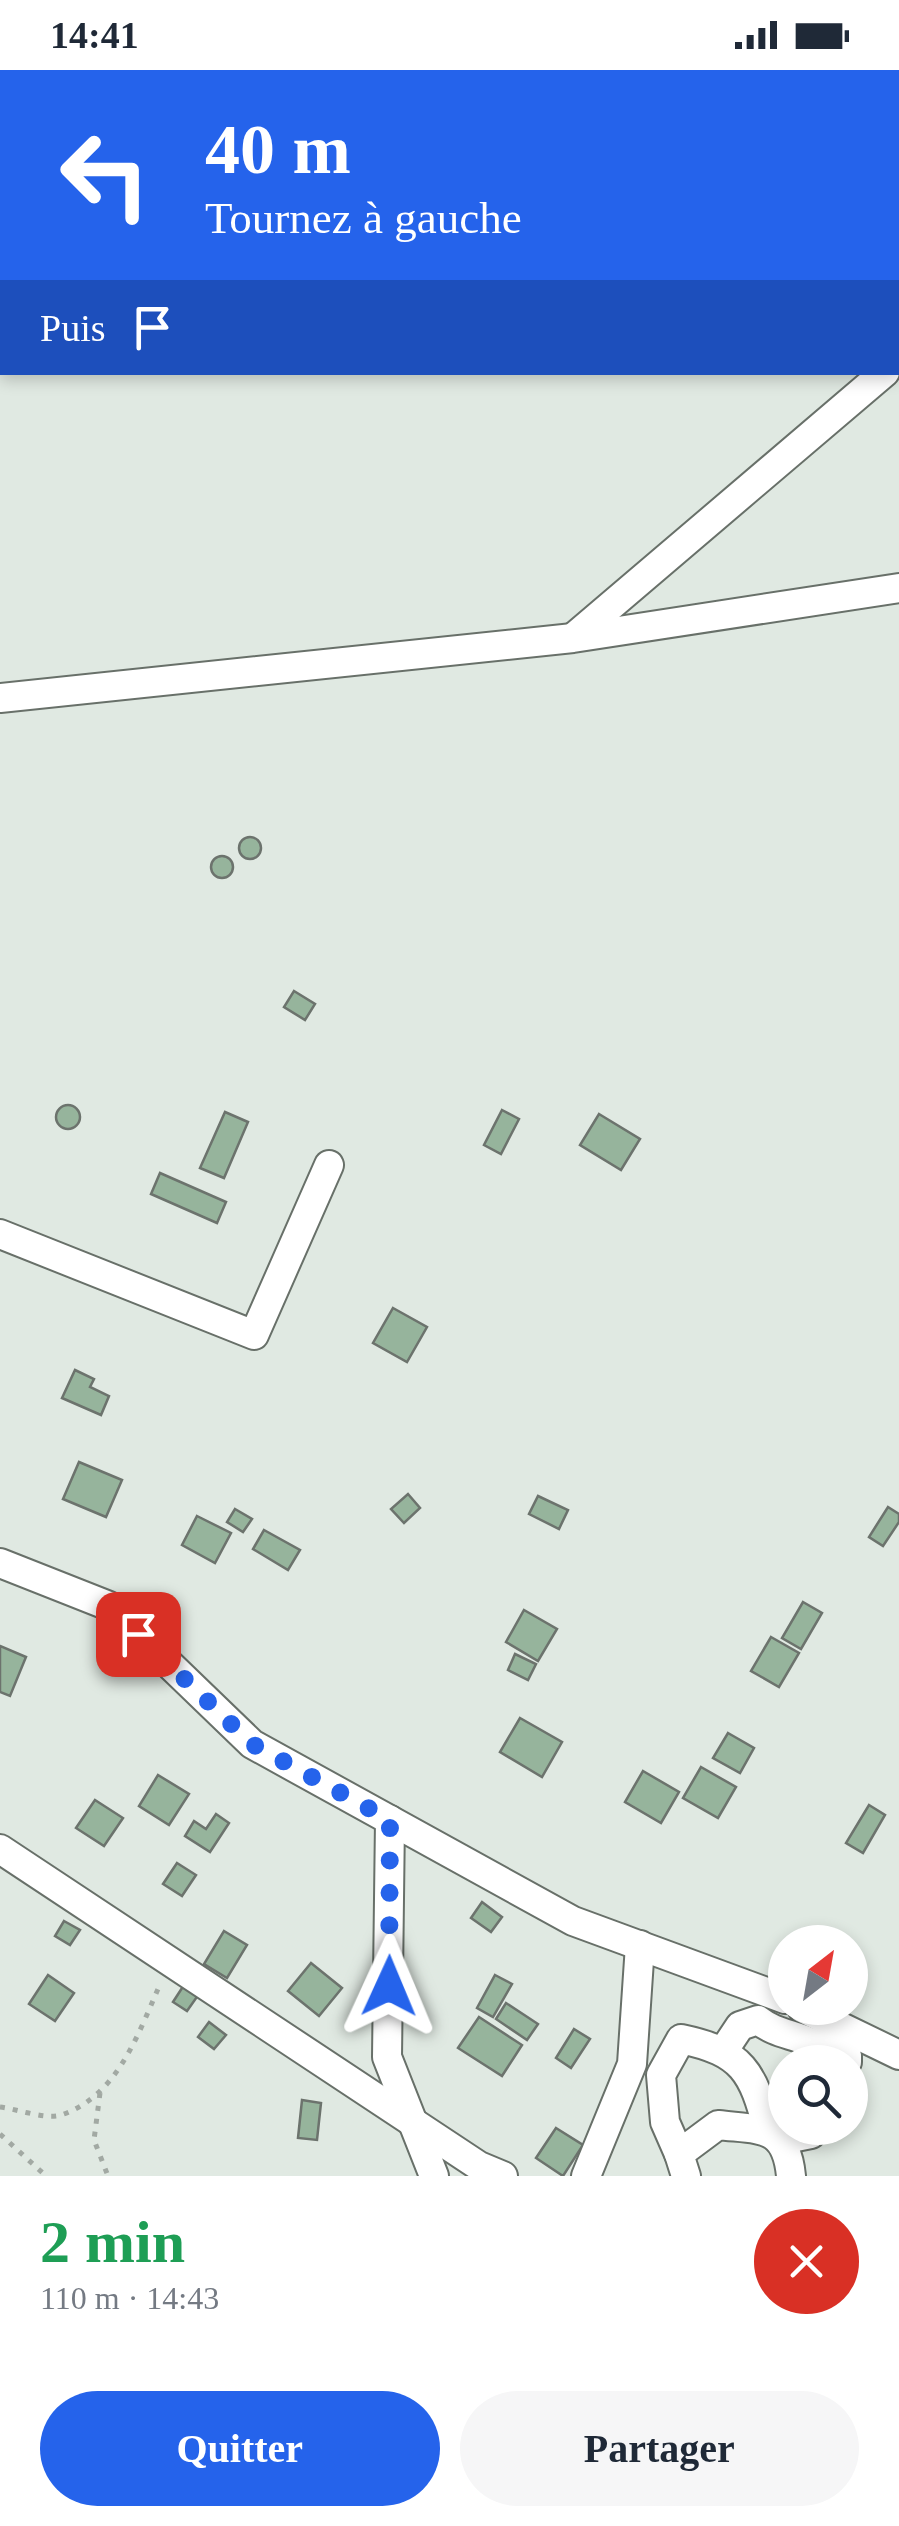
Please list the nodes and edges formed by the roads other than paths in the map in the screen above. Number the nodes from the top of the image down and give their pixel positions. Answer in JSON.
{"nodes":[{"id":1,"x":881,"y":375,"type":"edge"},
{"id":2,"x":899,"y":588,"type":"edge"},
{"id":3,"x":573,"y":638,"type":"junction"},
{"id":4,"x":0,"y":698,"type":"edge"},
{"id":5,"x":329,"y":1165,"type":"dead end"},
{"id":6,"x":0,"y":1234,"type":"edge"},
{"id":7,"x":0,"y":1562,"type":"edge"},
{"id":8,"x":390,"y":1820,"type":"junction"},
{"id":9,"x":0,"y":1849,"type":"edge"},
{"id":10,"x":640,"y":1946,"type":"junction"},
{"id":11,"x":768,"y":1993,"type":"edge"},
{"id":12,"x":837,"y":2025,"type":"edge"},
{"id":13,"x":813,"y":2045,"type":"edge"},
{"id":14,"x":724,"y":2050,"type":"junction"},
{"id":15,"x":899,"y":2055,"type":"edge"},
{"id":16,"x":868,"y":2063,"type":"edge"},
{"id":17,"x":899,"y":2069,"type":"edge"},
{"id":18,"x":768,"y":2116,"type":"edge"},
{"id":19,"x":412,"y":2122,"type":"junction"},
{"id":20,"x":768,"y":2134,"type":"edge"},
{"id":21,"x":779,"y":2145,"type":"edge"},
{"id":22,"x":682,"y":2165,"type":"edge"},
{"id":23,"x":434,"y":2176,"type":"edge"},
{"id":24,"x":503,"y":2176,"type":"edge"},
{"id":25,"x":586,"y":2176,"type":"edge"},
{"id":26,"x":791,"y":2176,"type":"edge"}],
"edges":[{"from":1,"to":3,"type":"street"},
{"from":2,"to":3,"type":"street"},
{"from":3,"to":4,"type":"street"},
{"from":5,"to":6,"type":"street"},
{"from":7,"to":8,"type":"street"},
{"from":8,"to":10,"type":"street"},
{"from":8,"to":19,"type":"street"},
{"from":9,"to":19,"type":"street"},
{"from":10,"to":11,"type":"street"},
{"from":10,"to":25,"type":"street"},
{"from":12,"to":15,"type":"street"},
{"from":13,"to":14,"type":"street"},
{"from":14,"to":18,"type":"street"},
{"from":14,"to":22,"type":"street"},
{"from":16,"to":17,"type":"street"},
{"from":19,"to":23,"type":"street"},
{"from":19,"to":24,"type":"street"},
{"from":20,"to":22,"type":"street"},
{"from":21,"to":26,"type":"street"}]}
